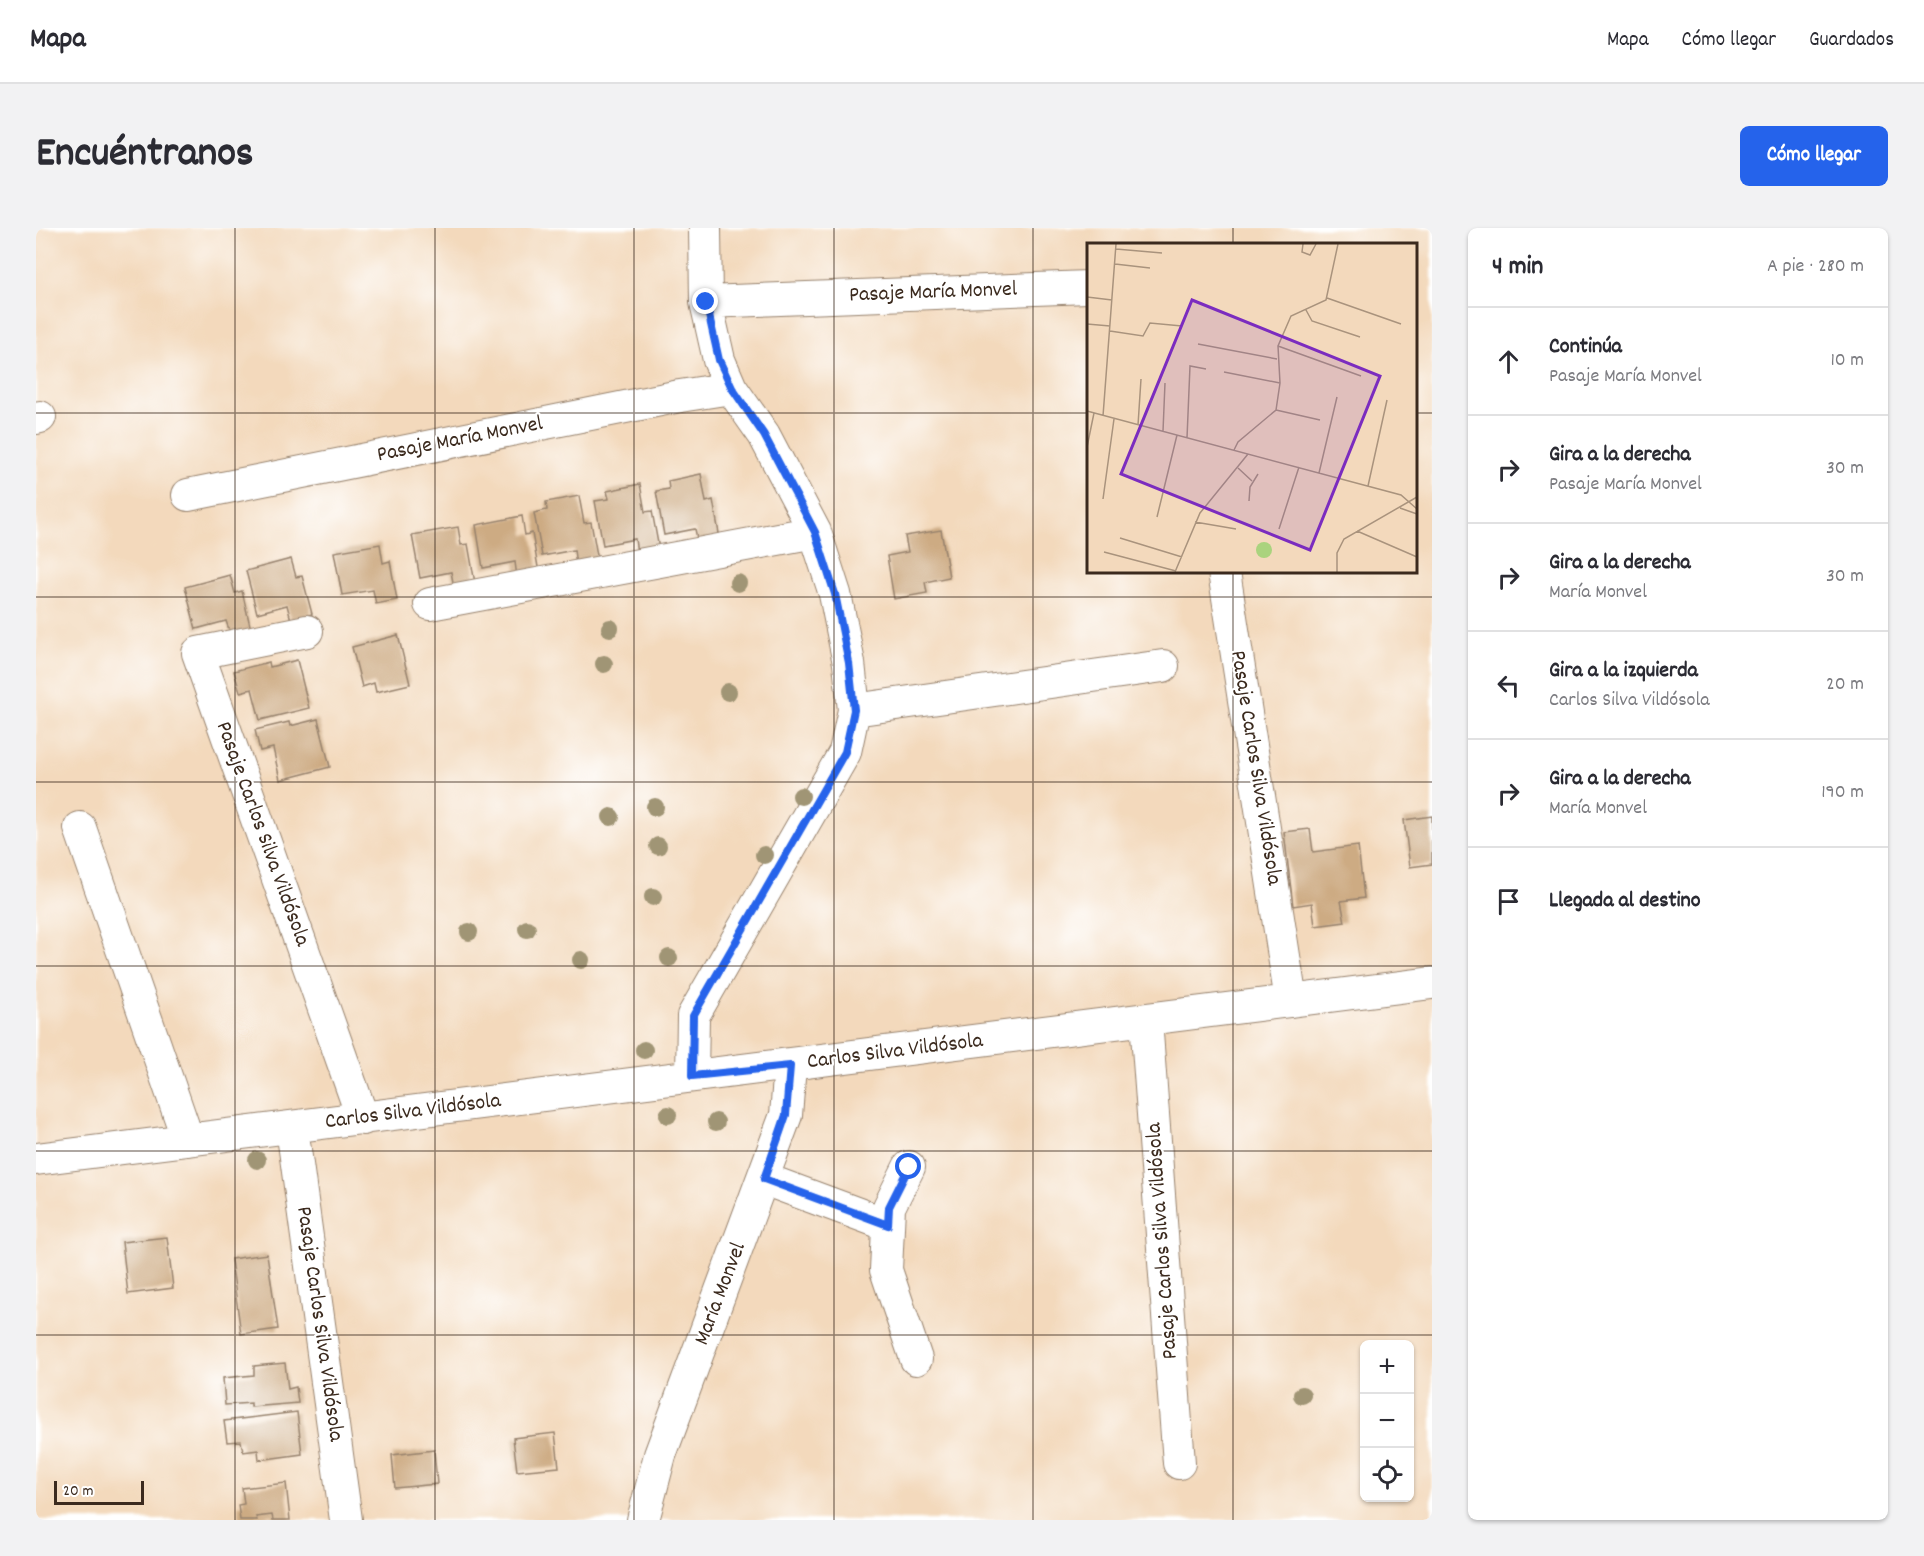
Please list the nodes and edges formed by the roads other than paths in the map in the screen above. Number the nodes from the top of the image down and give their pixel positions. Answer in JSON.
{"nodes":[{"id":1,"x":705,"y":228,"type":"edge"},
{"id":2,"x":1087,"y":287,"type":"edge"},
{"id":3,"x":706,"y":302,"type":"junction"},
{"id":4,"x":732,"y":388,"type":"junction"},
{"id":5,"x":188,"y":495,"type":"dead end"},
{"id":6,"x":815,"y":532,"type":"junction"},
{"id":7,"x":1224,"y":573,"type":"edge"},
{"id":8,"x":430,"y":604,"type":"dead end"},
{"id":9,"x":307,"y":631,"type":"dead end"},
{"id":10,"x":1163,"y":666,"type":"dead end"},
{"id":11,"x":854,"y":710,"type":"junction"},
{"id":12,"x":80,"y":828,"type":"dead end"},
{"id":13,"x":1432,"y":983,"type":"edge"},
{"id":14,"x":1291,"y":1001,"type":"junction"},
{"id":15,"x":1146,"y":1020,"type":"junction"},
{"id":16,"x":790,"y":1066,"type":"junction"},
{"id":17,"x":692,"y":1076,"type":"junction"},
{"id":18,"x":363,"y":1119,"type":"junction"},
{"id":19,"x":292,"y":1128,"type":"junction"},
{"id":20,"x":188,"y":1140,"type":"junction"},
{"id":21,"x":36,"y":1160,"type":"edge"},
{"id":22,"x":909,"y":1167,"type":"dead end"},
{"id":23,"x":764,"y":1179,"type":"junction"},
{"id":24,"x":888,"y":1225,"type":"junction"},
{"id":25,"x":916,"y":1359,"type":"dead end"},
{"id":26,"x":1179,"y":1463,"type":"dead end"},
{"id":27,"x":346,"y":1520,"type":"edge"},
{"id":28,"x":643,"y":1520,"type":"edge"}],
"edges":[{"from":1,"to":3,"type":"street"},
{"from":2,"to":3,"type":"street","name":"Pasaje María Monvel"},
{"from":3,"to":4,"type":"street"},
{"from":4,"to":5,"type":"street","name":"Pasaje María Monvel"},
{"from":4,"to":6,"type":"street"},
{"from":6,"to":8,"type":"street"},
{"from":6,"to":11,"type":"street"},
{"from":7,"to":14,"type":"street","name":"Pasaje Carlos Silva Vildósola"},
{"from":9,"to":18,"type":"street","name":"Pasaje Carlos Silva Vildósola"},
{"from":10,"to":11,"type":"street"},
{"from":11,"to":17,"type":"street"},
{"from":12,"to":20,"type":"street"},
{"from":13,"to":14,"type":"street","name":"Carlos Silva Vildósola"},
{"from":14,"to":15,"type":"street","name":"Carlos Silva Vildósola"},
{"from":15,"to":16,"type":"street","name":"Carlos Silva Vildósola"},
{"from":15,"to":26,"type":"street","name":"Pasaje Carlos Silva Vildósola"},
{"from":16,"to":17,"type":"street","name":"Carlos Silva Vildósola"},
{"from":16,"to":23,"type":"street","name":"María Monvel"},
{"from":17,"to":18,"type":"street","name":"Carlos Silva Vildósola"},
{"from":18,"to":19,"type":"street","name":"Carlos Silva Vildósola"},
{"from":19,"to":20,"type":"street","name":"Carlos Silva Vildósola"},
{"from":19,"to":27,"type":"street","name":"Pasaje Carlos Silva Vildósola"},
{"from":20,"to":21,"type":"street","name":"Carlos Silva Vildósola"},
{"from":22,"to":24,"type":"street"},
{"from":23,"to":24,"type":"street"},
{"from":23,"to":28,"type":"street","name":"María Monvel"},
{"from":24,"to":25,"type":"street"}]}
